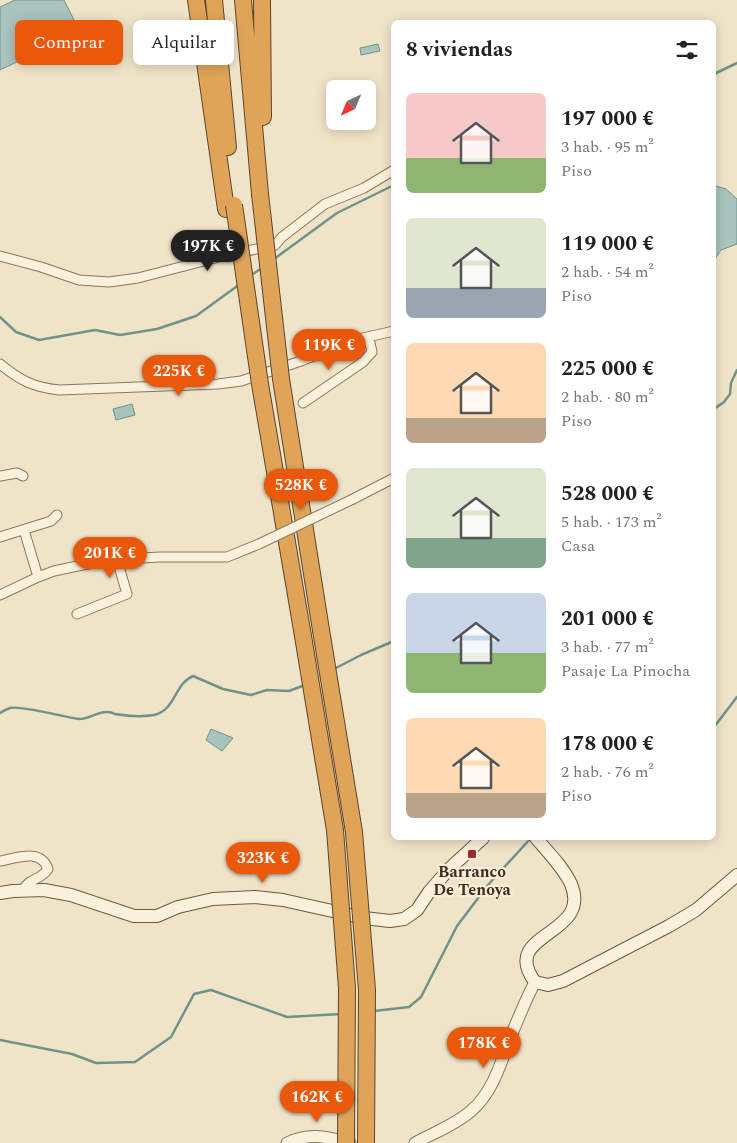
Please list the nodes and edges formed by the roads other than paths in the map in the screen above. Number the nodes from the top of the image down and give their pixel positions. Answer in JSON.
{"nodes":[{"id":1,"x":196,"y":0,"type":"edge"},
{"id":2,"x":214,"y":0,"type":"edge"},
{"id":3,"x":243,"y":0,"type":"edge"},
{"id":4,"x":262,"y":0,"type":"edge"},
{"id":5,"x":391,"y":172,"type":"edge"},
{"id":6,"x":263,"y":194,"type":"junction"},
{"id":7,"x":230,"y":207,"type":"junction"},
{"id":8,"x":0,"y":256,"type":"edge"},
{"id":9,"x":391,"y":332,"type":"edge"},
{"id":10,"x":365,"y":339,"type":"junction"},
{"id":11,"x":0,"y":364,"type":"edge"},
{"id":12,"x":303,"y":403,"type":"dead end"},
{"id":13,"x":0,"y":476,"type":"edge"},
{"id":14,"x":23,"y":476,"type":"dead end"},
{"id":15,"x":391,"y":480,"type":"edge"},
{"id":16,"x":57,"y":514,"type":"dead end"},
{"id":17,"x":24,"y":530,"type":"junction"},
{"id":18,"x":0,"y":537,"type":"edge"},
{"id":19,"x":119,"y":559,"type":"junction"},
{"id":20,"x":38,"y":577,"type":"junction"},
{"id":21,"x":0,"y":595,"type":"edge"},
{"id":22,"x":77,"y":614,"type":"dead end"},
{"id":23,"x":481,"y":840,"type":"edge"},
{"id":24,"x":538,"y":840,"type":"edge"},
{"id":25,"x":0,"y":861,"type":"edge"},
{"id":26,"x":737,"y":875,"type":"edge"},
{"id":27,"x":23,"y":890,"type":"junction"},
{"id":28,"x":0,"y":893,"type":"edge"},
{"id":29,"x":535,"y":982,"type":"junction"},
{"id":30,"x":287,"y":1143,"type":"edge"},
{"id":31,"x":346,"y":1143,"type":"edge"},
{"id":32,"x":350,"y":1143,"type":"edge"},
{"id":33,"x":366,"y":1143,"type":"edge"},
{"id":34,"x":415,"y":1143,"type":"edge"}],
"edges":[{"from":1,"to":7,"type":"highway"},
{"from":2,"to":7,"type":"highway"},
{"from":3,"to":6,"type":"highway"},
{"from":4,"to":6,"type":"highway"},
{"from":5,"to":8,"type":"street"},
{"from":6,"to":33,"type":"highway","bridge":true},
{"from":7,"to":31,"type":"highway","bridge":true},
{"from":9,"to":10,"type":"street"},
{"from":10,"to":11,"type":"street"},
{"from":10,"to":12,"type":"street"},
{"from":13,"to":14,"type":"street"},
{"from":15,"to":19,"type":"street","bridge":true},
{"from":16,"to":17,"type":"street"},
{"from":17,"to":18,"type":"street"},
{"from":17,"to":20,"type":"street"},
{"from":19,"to":20,"type":"street"},
{"from":19,"to":22,"type":"street"},
{"from":20,"to":21,"type":"street"},
{"from":23,"to":27,"type":"main road"},
{"from":24,"to":29,"type":"main road"},
{"from":25,"to":27,"type":"street"},
{"from":26,"to":29,"type":"main road"},
{"from":27,"to":28,"type":"main road"},
{"from":29,"to":34,"type":"street"},
{"from":30,"to":32,"type":"street"}]}
